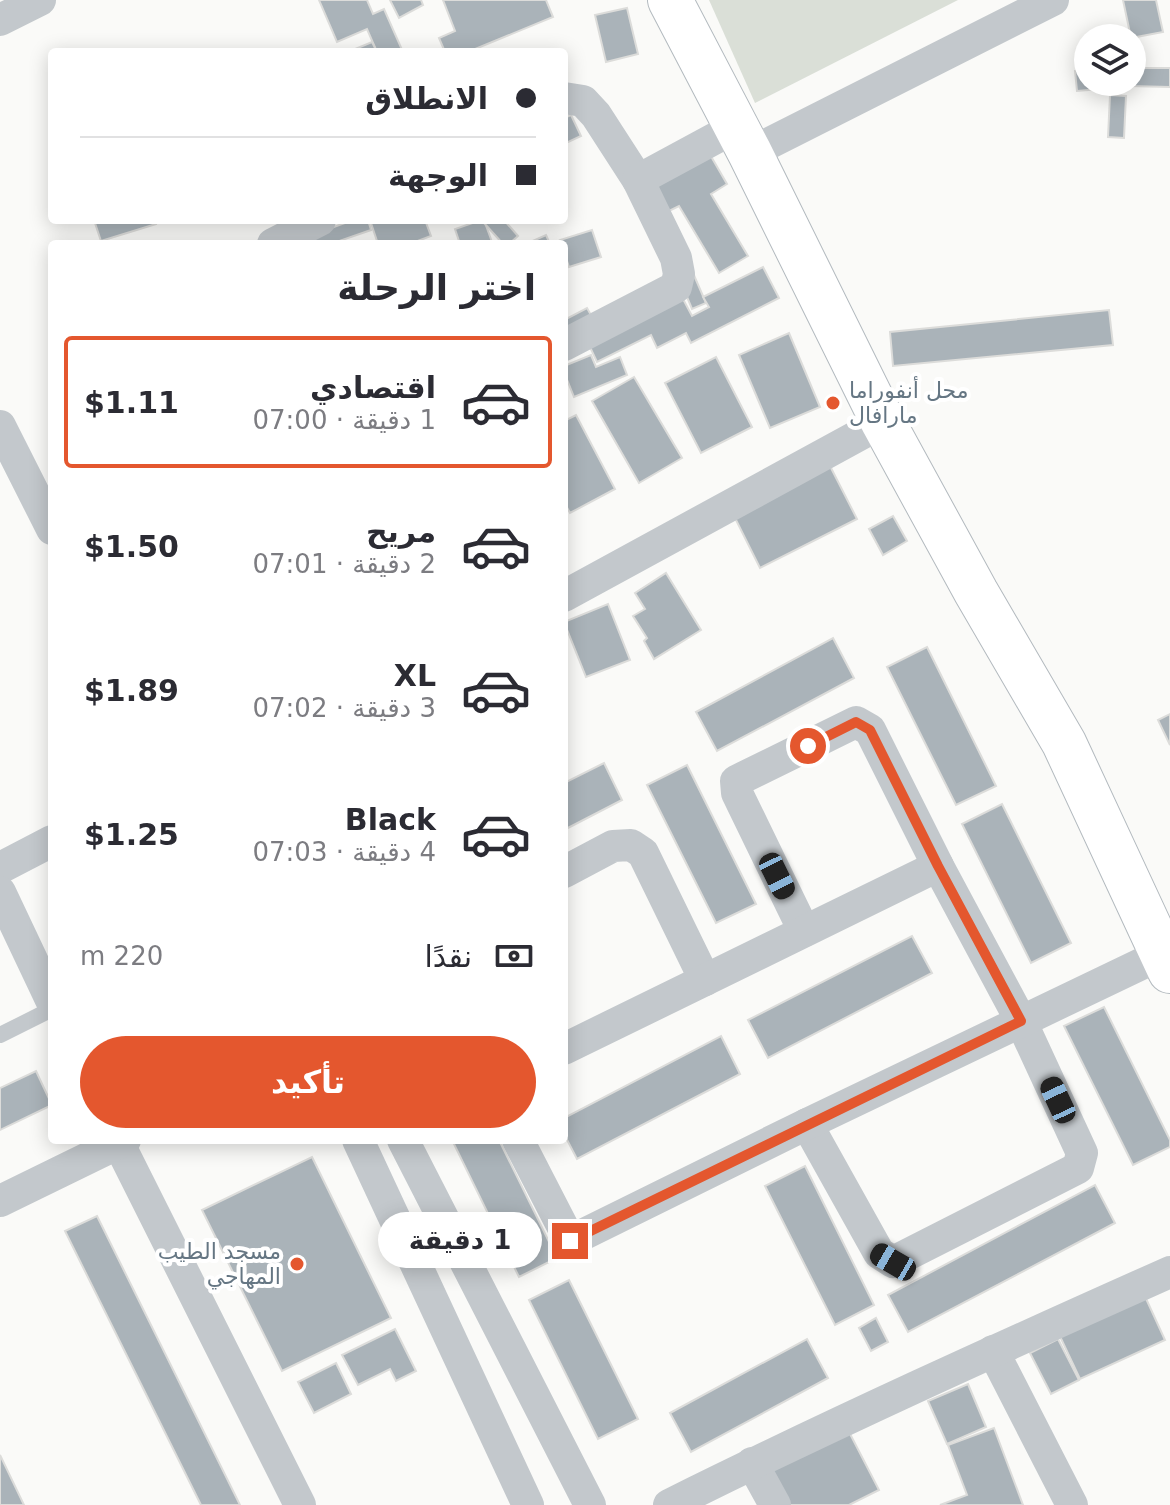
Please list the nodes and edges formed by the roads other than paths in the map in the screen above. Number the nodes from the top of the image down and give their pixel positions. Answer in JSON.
{"nodes":[{"id":1,"x":40,"y":0,"type":"edge"},
{"id":2,"x":670,"y":0,"type":"edge"},
{"id":3,"x":1053,"y":0,"type":"edge"},
{"id":4,"x":0,"y":20,"type":"edge"},
{"id":5,"x":568,"y":99,"type":"edge"},
{"id":6,"x":743,"y":140,"type":"junction"},
{"id":7,"x":638,"y":180,"type":"junction"},
{"id":8,"x":312,"y":224,"type":"edge"},
{"id":9,"x":281,"y":240,"type":"edge"},
{"id":10,"x":568,"y":343,"type":"edge"},
{"id":11,"x":883,"y":422,"type":"junction"},
{"id":12,"x":0,"y":426,"type":"edge"},
{"id":13,"x":41,"y":479,"type":"edge"},
{"id":14,"x":48,"y":511,"type":"edge"},
{"id":15,"x":568,"y":594,"type":"edge"},
{"id":16,"x":48,"y":843,"type":"edge"},
{"id":17,"x":938,"y":866,"type":"junction"},
{"id":18,"x":0,"y":868,"type":"edge"},
{"id":19,"x":568,"y":870,"type":"edge"},
{"id":20,"x":0,"y":892,"type":"edge"},
{"id":21,"x":804,"y":931,"type":"junction"},
{"id":22,"x":1166,"y":963,"type":"edge"},
{"id":23,"x":705,"y":980,"type":"junction"},
{"id":24,"x":48,"y":994,"type":"edge"},
{"id":25,"x":48,"y":1011,"type":"edge"},
{"id":26,"x":1021,"y":1021,"type":"junction"},
{"id":27,"x":0,"y":1035,"type":"edge"},
{"id":28,"x":568,"y":1047,"type":"edge"},
{"id":29,"x":807,"y":1124,"type":"junction"},
{"id":30,"x":114,"y":1144,"type":"edge"},
{"id":31,"x":121,"y":1144,"type":"edge"},
{"id":32,"x":369,"y":1144,"type":"edge"},
{"id":33,"x":405,"y":1144,"type":"edge"},
{"id":34,"x":520,"y":1144,"type":"edge"},
{"id":35,"x":0,"y":1201,"type":"edge"},
{"id":36,"x":1170,"y":1272,"type":"edge"},
{"id":37,"x":993,"y":1351,"type":"junction"},
{"id":38,"x":752,"y":1463,"type":"junction"},
{"id":39,"x":300,"y":1505,"type":"edge"},
{"id":40,"x":528,"y":1505,"type":"edge"},
{"id":41,"x":590,"y":1505,"type":"edge"},
{"id":42,"x":669,"y":1505,"type":"edge"},
{"id":43,"x":775,"y":1505,"type":"edge"},
{"id":44,"x":1072,"y":1505,"type":"edge"}],
"edges":[{"from":1,"to":4,"type":"street"},
{"from":2,"to":6,"type":"main road"},
{"from":3,"to":6,"type":"street"},
{"from":5,"to":7,"type":"street"},
{"from":6,"to":7,"type":"street"},
{"from":6,"to":11,"type":"main road"},
{"from":7,"to":10,"type":"street"},
{"from":8,"to":9,"type":"street"},
{"from":11,"to":15,"type":"street"},
{"from":11,"to":22,"type":"main road"},
{"from":12,"to":13,"type":"street"},
{"from":13,"to":14,"type":"street"},
{"from":16,"to":18,"type":"street"},
{"from":17,"to":21,"type":"street"},
{"from":17,"to":21,"type":"street"},
{"from":17,"to":26,"type":"street"},
{"from":19,"to":23,"type":"street"},
{"from":20,"to":24,"type":"street"},
{"from":21,"to":23,"type":"street"},
{"from":22,"to":26,"type":"street"},
{"from":23,"to":28,"type":"street"},
{"from":25,"to":27,"type":"lane"},
{"from":26,"to":29,"type":"street"},
{"from":26,"to":29,"type":"street"},
{"from":29,"to":34,"type":"street"},
{"from":30,"to":35,"type":"street"},
{"from":31,"to":39,"type":"street"},
{"from":32,"to":40,"type":"street"},
{"from":33,"to":41,"type":"street"},
{"from":36,"to":37,"type":"street"},
{"from":37,"to":38,"type":"street"},
{"from":37,"to":44,"type":"street"},
{"from":38,"to":42,"type":"street"},
{"from":38,"to":43,"type":"street"}]}
